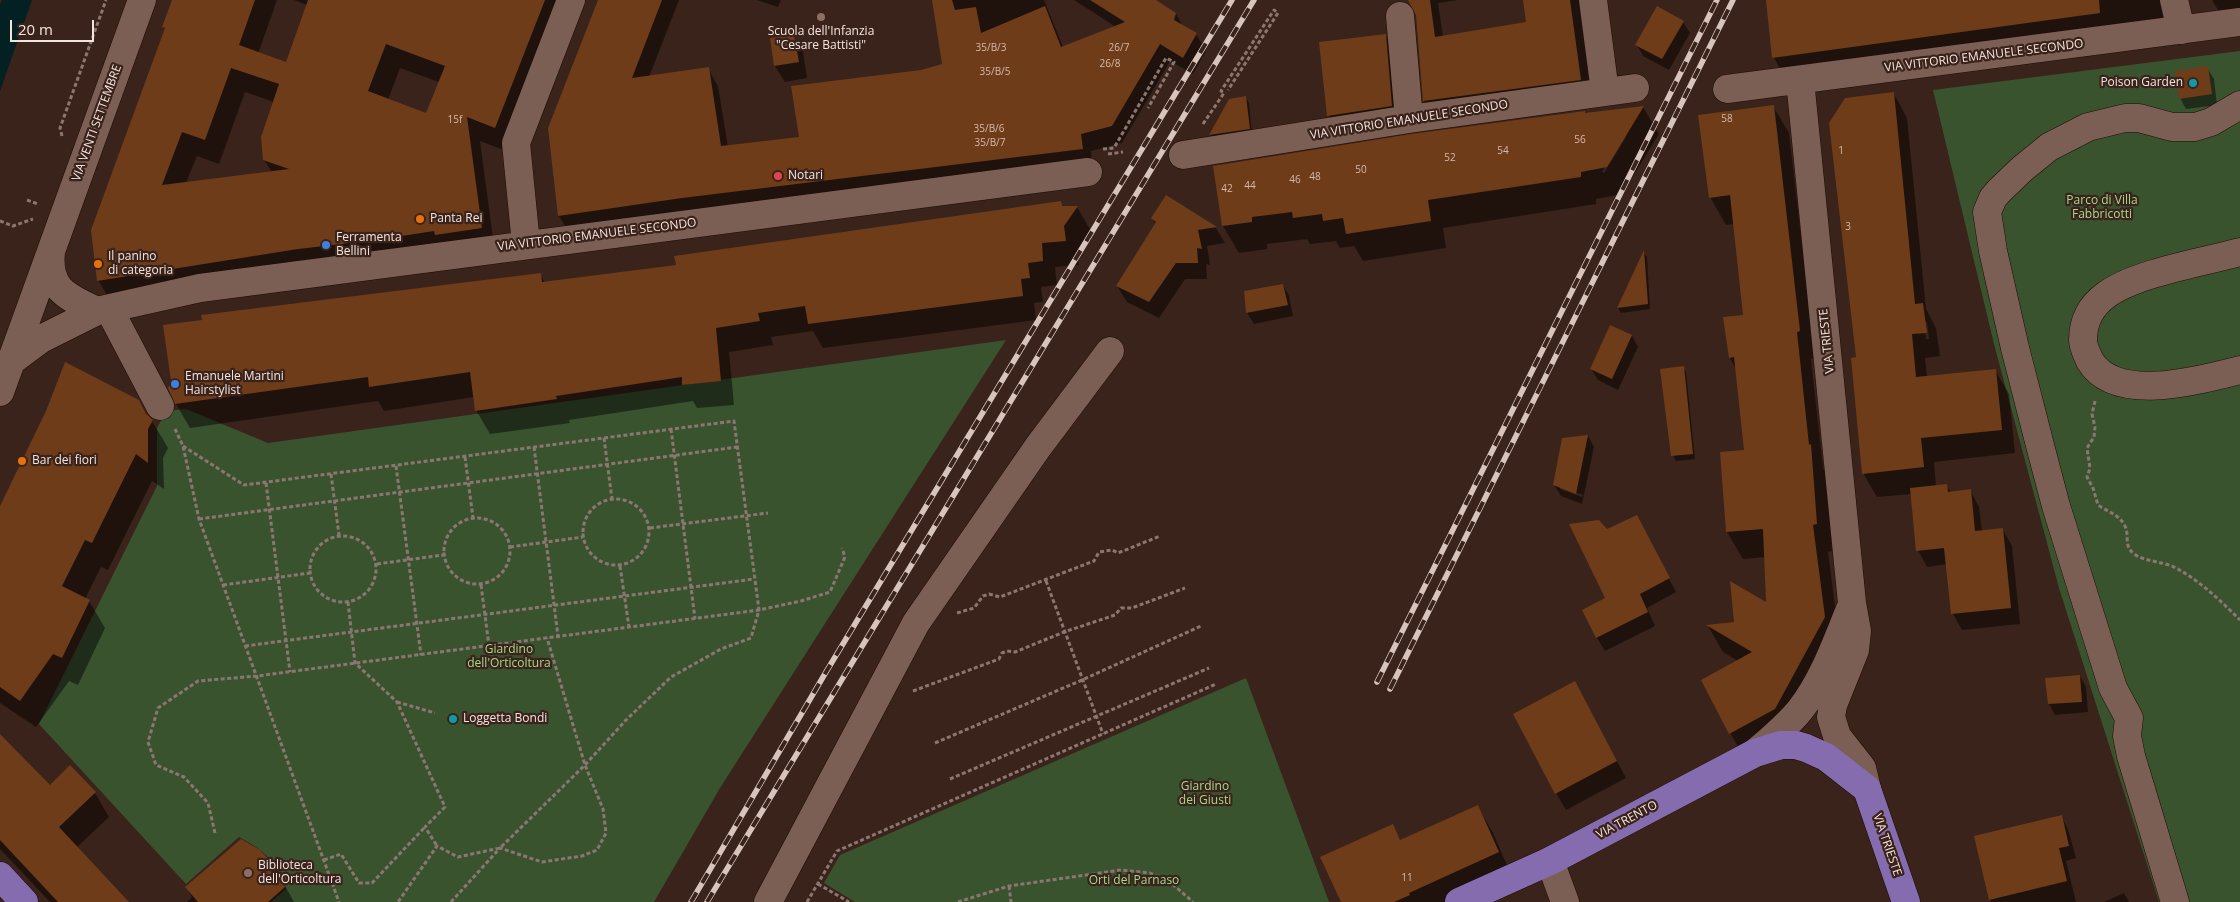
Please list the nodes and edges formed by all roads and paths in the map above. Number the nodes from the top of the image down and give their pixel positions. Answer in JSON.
{"nodes":[{"id":1,"x":106,"y":0,"type":"edge"},
{"id":2,"x":142,"y":0,"type":"edge"},
{"id":3,"x":571,"y":0,"type":"edge"},
{"id":4,"x":1593,"y":0,"type":"edge"},
{"id":5,"x":2174,"y":0,"type":"edge"},
{"id":6,"x":1400,"y":16,"type":"dead end"},
{"id":7,"x":2240,"y":22,"type":"edge"},
{"id":8,"x":2181,"y":30,"type":"junction"},
{"id":9,"x":1800,"y":80,"type":"junction"},
{"id":10,"x":1635,"y":88,"type":"dead end"},
{"id":11,"x":1727,"y":89,"type":"dead end"},
{"id":12,"x":1228,"y":90,"type":"dead end"},
{"id":13,"x":1605,"y":92,"type":"junction"},
{"id":14,"x":2240,"y":105,"type":"edge"},
{"id":15,"x":1148,"y":108,"type":"dead end"},
{"id":16,"x":1409,"y":119,"type":"junction"},
{"id":17,"x":1201,"y":127,"type":"dead end"},
{"id":18,"x":60,"y":128,"type":"dead end"},
{"id":19,"x":1183,"y":155,"type":"dead end"},
{"id":20,"x":1093,"y":161,"type":"joint"},
{"id":21,"x":38,"y":218,"type":"dead end"},
{"id":22,"x":0,"y":221,"type":"edge"},
{"id":23,"x":526,"y":244,"type":"junction"},
{"id":24,"x":52,"y":246,"type":"junction"},
{"id":25,"x":2240,"y":252,"type":"edge"},
{"id":26,"x":103,"y":310,"type":"junction"},
{"id":27,"x":1110,"y":351,"type":"dead end"},
{"id":28,"x":10,"y":362,"type":"junction"},
{"id":29,"x":2240,"y":370,"type":"edge"},
{"id":30,"x":2107,"y":378,"type":"junction"},
{"id":31,"x":0,"y":392,"type":"edge"},
{"id":32,"x":160,"y":406,"type":"joint"},
{"id":33,"x":670,"y":430,"type":"junction"},
{"id":34,"x":604,"y":438,"type":"junction"},
{"id":35,"x":182,"y":446,"type":"junction"},
{"id":36,"x":737,"y":447,"type":"junction"},
{"id":37,"x":534,"y":448,"type":"junction"},
{"id":38,"x":674,"y":456,"type":"junction"},
{"id":39,"x":465,"y":457,"type":"junction"},
{"id":40,"x":607,"y":464,"type":"junction"},
{"id":41,"x":396,"y":466,"type":"junction"},
{"id":42,"x":331,"y":474,"type":"junction"},
{"id":43,"x":537,"y":474,"type":"junction"},
{"id":44,"x":266,"y":483,"type":"junction"},
{"id":45,"x":468,"y":483,"type":"junction"},
{"id":46,"x":400,"y":492,"type":"junction"},
{"id":47,"x":612,"y":499,"type":"junction"},
{"id":48,"x":334,"y":500,"type":"junction"},
{"id":49,"x":269,"y":509,"type":"junction"},
{"id":50,"x":768,"y":512,"type":"dead end"},
{"id":51,"x":746,"y":516,"type":"junction"},
{"id":52,"x":199,"y":518,"type":"junction"},
{"id":53,"x":473,"y":518,"type":"junction"},
{"id":54,"x":683,"y":524,"type":"junction"},
{"id":55,"x":650,"y":528,"type":"junction"},
{"id":56,"x":339,"y":535,"type":"junction"},
{"id":57,"x":1160,"y":536,"type":"dead end"},
{"id":58,"x":583,"y":537,"type":"junction"},
{"id":59,"x":546,"y":542,"type":"junction"},
{"id":60,"x":510,"y":546,"type":"junction"},
{"id":61,"x":842,"y":548,"type":"dead end"},
{"id":62,"x":443,"y":555,"type":"junction"},
{"id":63,"x":409,"y":560,"type":"junction"},
{"id":64,"x":376,"y":564,"type":"junction"},
{"id":65,"x":620,"y":566,"type":"junction"},
{"id":66,"x":310,"y":573,"type":"junction"},
{"id":67,"x":278,"y":578,"type":"junction"},
{"id":68,"x":754,"y":579,"type":"junction"},
{"id":69,"x":1046,"y":581,"type":"junction"},
{"id":70,"x":223,"y":585,"type":"junction"},
{"id":71,"x":481,"y":585,"type":"junction"},
{"id":72,"x":691,"y":588,"type":"junction"},
{"id":73,"x":1185,"y":588,"type":"dead end"},
{"id":74,"x":624,"y":596,"type":"junction"},
{"id":75,"x":348,"y":602,"type":"junction"},
{"id":76,"x":1852,"y":603,"type":"junction"},
{"id":77,"x":554,"y":606,"type":"junction"},
{"id":78,"x":758,"y":610,"type":"junction"},
{"id":79,"x":485,"y":615,"type":"junction"},
{"id":80,"x":949,"y":616,"type":"dead end"},
{"id":81,"x":695,"y":619,"type":"junction"},
{"id":82,"x":2240,"y":620,"type":"edge"},
{"id":83,"x":417,"y":624,"type":"junction"},
{"id":84,"x":1201,"y":626,"type":"dead end"},
{"id":85,"x":628,"y":627,"type":"junction"},
{"id":86,"x":1064,"y":632,"type":"junction"},
{"id":87,"x":351,"y":633,"type":"junction"},
{"id":88,"x":558,"y":636,"type":"junction"},
{"id":89,"x":547,"y":638,"type":"junction"},
{"id":90,"x":286,"y":641,"type":"junction"},
{"id":91,"x":245,"y":646,"type":"junction"},
{"id":92,"x":489,"y":646,"type":"junction"},
{"id":93,"x":421,"y":655,"type":"junction"},
{"id":94,"x":355,"y":663,"type":"junction"},
{"id":95,"x":1209,"y":668,"type":"dead end"},
{"id":96,"x":290,"y":672,"type":"junction"},
{"id":97,"x":257,"y":676,"type":"junction"},
{"id":98,"x":1082,"y":680,"type":"junction"},
{"id":99,"x":1216,"y":684,"type":"dead end"},
{"id":100,"x":913,"y":691,"type":"dead end"},
{"id":101,"x":396,"y":702,"type":"junction"},
{"id":102,"x":435,"y":713,"type":"dead end"},
{"id":103,"x":1095,"y":716,"type":"junction"},
{"id":104,"x":1103,"y":734,"type":"junction"},
{"id":105,"x":935,"y":743,"type":"dead end"},
{"id":106,"x":1755,"y":753,"type":"junction"},
{"id":107,"x":585,"y":765,"type":"junction"},
{"id":108,"x":950,"y":779,"type":"dead end"},
{"id":109,"x":1867,"y":789,"type":"junction"},
{"id":110,"x":425,"y":828,"type":"junction"},
{"id":111,"x":215,"y":833,"type":"dead end"},
{"id":112,"x":437,"y":846,"type":"junction"},
{"id":113,"x":500,"y":848,"type":"junction"},
{"id":114,"x":324,"y":860,"type":"junction"},
{"id":115,"x":1550,"y":861,"type":"junction"},
{"id":116,"x":0,"y":876,"type":"edge"},
{"id":117,"x":818,"y":884,"type":"junction"},
{"id":118,"x":1009,"y":886,"type":"junction"},
{"id":119,"x":965,"y":901,"type":"edge"},
{"id":120,"x":24,"y":902,"type":"edge"},
{"id":121,"x":339,"y":902,"type":"edge"},
{"id":122,"x":398,"y":902,"type":"edge"},
{"id":123,"x":451,"y":902,"type":"edge"},
{"id":124,"x":768,"y":902,"type":"edge"},
{"id":125,"x":807,"y":902,"type":"edge"},
{"id":126,"x":849,"y":902,"type":"edge"},
{"id":127,"x":958,"y":902,"type":"edge"},
{"id":128,"x":1011,"y":902,"type":"edge"},
{"id":129,"x":1193,"y":902,"type":"edge"},
{"id":130,"x":1459,"y":902,"type":"edge"},
{"id":131,"x":1564,"y":902,"type":"edge"},
{"id":132,"x":1906,"y":902,"type":"edge"},
{"id":133,"x":2175,"y":902,"type":"edge"}],
"edges":[{"from":1,"to":18,"type":"path"},
{"from":2,"to":24,"type":"street","name":"VIA VENTI SETTEMBRE"},
{"from":3,"to":23,"type":"street"},
{"from":4,"to":13,"type":"street"},
{"from":5,"to":8,"type":"street"},
{"from":6,"to":16,"type":"street"},
{"from":7,"to":8,"type":"street","name":"VIA VITTORIO EMANUELE SECONDO"},
{"from":8,"to":9,"type":"street","name":"VIA VITTORIO EMANUELE SECONDO"},
{"from":9,"to":11,"type":"street","name":"VIA VITTORIO EMANUELE SECONDO"},
{"from":9,"to":76,"type":"street","name":"VIA TRIESTE"},
{"from":10,"to":13,"type":"street","name":"VIA VITTORIO EMANUELE SECONDO"},
{"from":12,"to":17,"type":"path"},
{"from":13,"to":16,"type":"street","name":"VIA VITTORIO EMANUELE SECONDO"},
{"from":14,"to":133,"type":"street"},
{"from":15,"to":20,"type":"path"},
{"from":16,"to":19,"type":"street","name":"VIA VITTORIO EMANUELE SECONDO"},
{"from":20,"to":23,"type":"street","name":"VIA VITTORIO EMANUELE SECONDO"},
{"from":21,"to":22,"type":"path"},
{"from":23,"to":26,"type":"street","name":"VIA VITTORIO EMANUELE SECONDO"},
{"from":24,"to":26,"type":"street","name":"VIA VENTI SETTEMBRE"},
{"from":24,"to":28,"type":"street","name":"VIA VENTI SETTEMBRE"},
{"from":25,"to":30,"type":"street"},
{"from":26,"to":28,"type":"street","name":"VIA VITTORIO EMANUELE SECONDO"},
{"from":26,"to":32,"type":"street"},
{"from":27,"to":124,"type":"street"},
{"from":28,"to":31,"type":"street","name":"VIA VENTI SETTEMBRE"},
{"from":29,"to":30,"type":"street"},
{"from":30,"to":82,"type":"path"},
{"from":32,"to":35,"type":"path"},
{"from":33,"to":34,"type":"path"},
{"from":33,"to":36,"type":"path"},
{"from":33,"to":38,"type":"path"},
{"from":34,"to":37,"type":"path"},
{"from":34,"to":40,"type":"path"},
{"from":35,"to":44,"type":"path"},
{"from":35,"to":52,"type":"path"},
{"from":36,"to":38,"type":"path"},
{"from":36,"to":51,"type":"path"},
{"from":37,"to":39,"type":"path"},
{"from":37,"to":43,"type":"path"},
{"from":38,"to":40,"type":"path"},
{"from":38,"to":54,"type":"path"},
{"from":39,"to":41,"type":"path"},
{"from":39,"to":45,"type":"path"},
{"from":40,"to":43,"type":"path"},
{"from":40,"to":47,"type":"path"},
{"from":41,"to":42,"type":"path"},
{"from":41,"to":46,"type":"path"},
{"from":42,"to":44,"type":"path"},
{"from":42,"to":48,"type":"path"},
{"from":43,"to":45,"type":"path"},
{"from":43,"to":59,"type":"path"},
{"from":44,"to":49,"type":"path"},
{"from":45,"to":46,"type":"path"},
{"from":45,"to":53,"type":"path"},
{"from":46,"to":48,"type":"path"},
{"from":46,"to":63,"type":"path"},
{"from":47,"to":55,"type":"path"},
{"from":47,"to":58,"type":"path"},
{"from":48,"to":49,"type":"path"},
{"from":48,"to":56,"type":"path"},
{"from":49,"to":52,"type":"path"},
{"from":49,"to":67,"type":"path"},
{"from":50,"to":51,"type":"path"},
{"from":51,"to":54,"type":"path"},
{"from":51,"to":68,"type":"path"},
{"from":52,"to":70,"type":"path"},
{"from":53,"to":60,"type":"path"},
{"from":53,"to":62,"type":"path"},
{"from":54,"to":55,"type":"path"},
{"from":54,"to":72,"type":"path"},
{"from":55,"to":65,"type":"path"},
{"from":56,"to":64,"type":"path"},
{"from":56,"to":66,"type":"path"},
{"from":57,"to":69,"type":"path"},
{"from":58,"to":59,"type":"path"},
{"from":58,"to":65,"type":"path"},
{"from":59,"to":60,"type":"path"},
{"from":59,"to":77,"type":"path"},
{"from":60,"to":71,"type":"path"},
{"from":61,"to":78,"type":"path"},
{"from":62,"to":63,"type":"path"},
{"from":62,"to":71,"type":"path"},
{"from":63,"to":64,"type":"path"},
{"from":63,"to":83,"type":"path"},
{"from":64,"to":75,"type":"path"},
{"from":65,"to":74,"type":"path"},
{"from":66,"to":67,"type":"path"},
{"from":66,"to":75,"type":"path"},
{"from":67,"to":70,"type":"path"},
{"from":67,"to":90,"type":"path"},
{"from":68,"to":72,"type":"path"},
{"from":68,"to":78,"type":"path"},
{"from":69,"to":80,"type":"path"},
{"from":69,"to":86,"type":"path"},
{"from":70,"to":91,"type":"path"},
{"from":71,"to":79,"type":"path"},
{"from":72,"to":74,"type":"path"},
{"from":72,"to":81,"type":"path"},
{"from":73,"to":86,"type":"path"},
{"from":74,"to":77,"type":"path"},
{"from":74,"to":85,"type":"path"},
{"from":75,"to":87,"type":"path"},
{"from":76,"to":106,"type":"street","name":"VIA TRIESTE"},
{"from":76,"to":109,"type":"street","name":"VIA TRIESTE"},
{"from":77,"to":79,"type":"path"},
{"from":77,"to":88,"type":"path"},
{"from":78,"to":81,"type":"path"},
{"from":78,"to":107,"type":"path"},
{"from":79,"to":83,"type":"path"},
{"from":79,"to":92,"type":"path"},
{"from":81,"to":85,"type":"path"},
{"from":83,"to":87,"type":"path"},
{"from":83,"to":93,"type":"path"},
{"from":84,"to":98,"type":"path"},
{"from":85,"to":88,"type":"path"},
{"from":86,"to":98,"type":"path"},
{"from":86,"to":100,"type":"path"},
{"from":87,"to":90,"type":"path"},
{"from":87,"to":94,"type":"path"},
{"from":88,"to":89,"type":"path"},
{"from":89,"to":92,"type":"path"},
{"from":89,"to":107,"type":"path"},
{"from":90,"to":91,"type":"path"},
{"from":90,"to":96,"type":"path"},
{"from":91,"to":97,"type":"path"},
{"from":92,"to":93,"type":"path"},
{"from":93,"to":94,"type":"path"},
{"from":94,"to":96,"type":"path"},
{"from":94,"to":101,"type":"path"},
{"from":95,"to":103,"type":"path"},
{"from":96,"to":97,"type":"path"},
{"from":97,"to":111,"type":"path"},
{"from":97,"to":114,"type":"path"},
{"from":98,"to":103,"type":"path"},
{"from":98,"to":105,"type":"path"},
{"from":99,"to":104,"type":"path"},
{"from":101,"to":102,"type":"path"},
{"from":101,"to":110,"type":"path"},
{"from":103,"to":104,"type":"path"},
{"from":103,"to":108,"type":"path"},
{"from":104,"to":117,"type":"path"},
{"from":106,"to":109,"type":"main road","name":"VIA TRENTO"},
{"from":106,"to":115,"type":"main road","name":"VIA TRENTO"},
{"from":107,"to":113,"type":"path"},
{"from":107,"to":113,"type":"path"},
{"from":109,"to":132,"type":"main road","name":"VIA TRIESTE"},
{"from":110,"to":112,"type":"path"},
{"from":110,"to":114,"type":"path"},
{"from":112,"to":113,"type":"path"},
{"from":112,"to":122,"type":"path"},
{"from":113,"to":123,"type":"path"},
{"from":114,"to":121,"type":"path"},
{"from":115,"to":130,"type":"main road","name":"VIA TRENTO"},
{"from":115,"to":131,"type":"street"},
{"from":116,"to":120,"type":"main road"},
{"from":117,"to":125,"type":"path"},
{"from":117,"to":126,"type":"path"},
{"from":118,"to":119,"type":"path"},
{"from":118,"to":128,"type":"path"},
{"from":118,"to":129,"type":"path"},
{"from":119,"to":127,"type":"path"}]}
